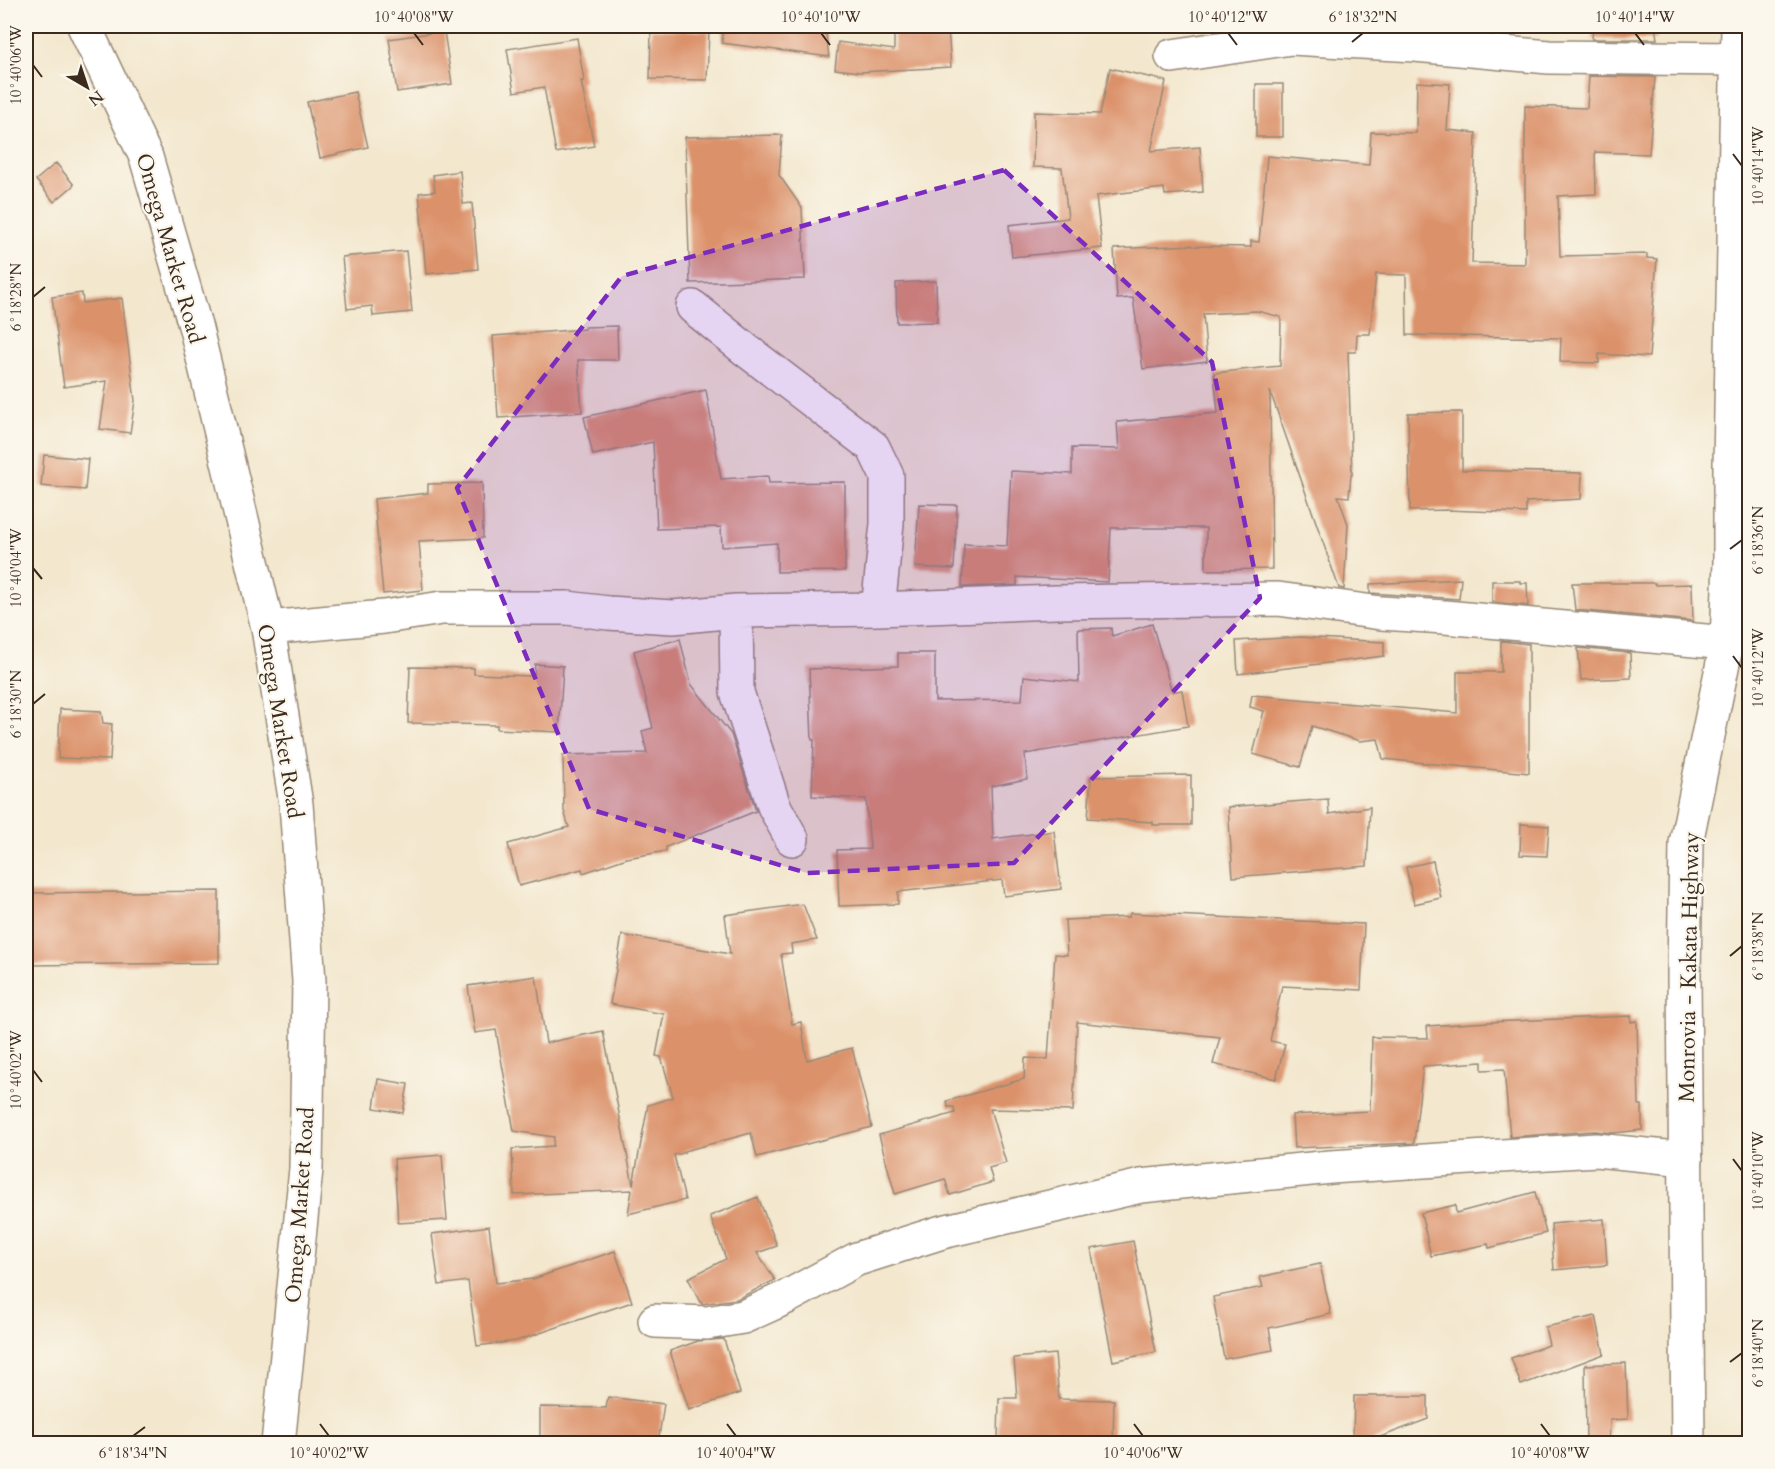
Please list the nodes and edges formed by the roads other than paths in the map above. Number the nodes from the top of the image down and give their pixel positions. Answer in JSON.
{"nodes":[{"id":1,"x":84,"y":26,"type":"edge"},
{"id":2,"x":1738,"y":26,"type":"edge"},
{"id":3,"x":1172,"y":56,"type":"dead end"},
{"id":4,"x":1737,"y":59,"type":"junction"},
{"id":5,"x":693,"y":307,"type":"dead end"},
{"id":6,"x":1740,"y":467,"type":"edge"},
{"id":7,"x":878,"y":609,"type":"junction"},
{"id":8,"x":735,"y":611,"type":"junction"},
{"id":9,"x":268,"y":628,"type":"junction"},
{"id":10,"x":1727,"y":643,"type":"junction"},
{"id":11,"x":792,"y":838,"type":"dead end"},
{"id":12,"x":1686,"y":1159,"type":"junction"},
{"id":13,"x":655,"y":1321,"type":"dead end"},
{"id":14,"x":278,"y":1443,"type":"edge"},
{"id":15,"x":1688,"y":1443,"type":"edge"}],
"edges":[{"from":1,"to":9,"type":"main road","name":"Omega Market Road"},
{"from":2,"to":4,"type":"main road","name":"Monrovia - Kakata Highway"},
{"from":3,"to":4,"type":"main road"},
{"from":4,"to":6,"type":"main road","name":"Monrovia - Kakata Highway"},
{"from":5,"to":7,"type":"main road"},
{"from":6,"to":10,"type":"main road","name":"Monrovia - Kakata Highway"},
{"from":7,"to":8,"type":"main road"},
{"from":7,"to":10,"type":"main road"},
{"from":8,"to":9,"type":"main road"},
{"from":8,"to":11,"type":"main road"},
{"from":9,"to":14,"type":"main road","name":"Omega Market Road"},
{"from":10,"to":12,"type":"main road","name":"Monrovia - Kakata Highway"},
{"from":12,"to":13,"type":"main road"},
{"from":12,"to":15,"type":"main road","name":"Monrovia - Kakata Highway"}]}
